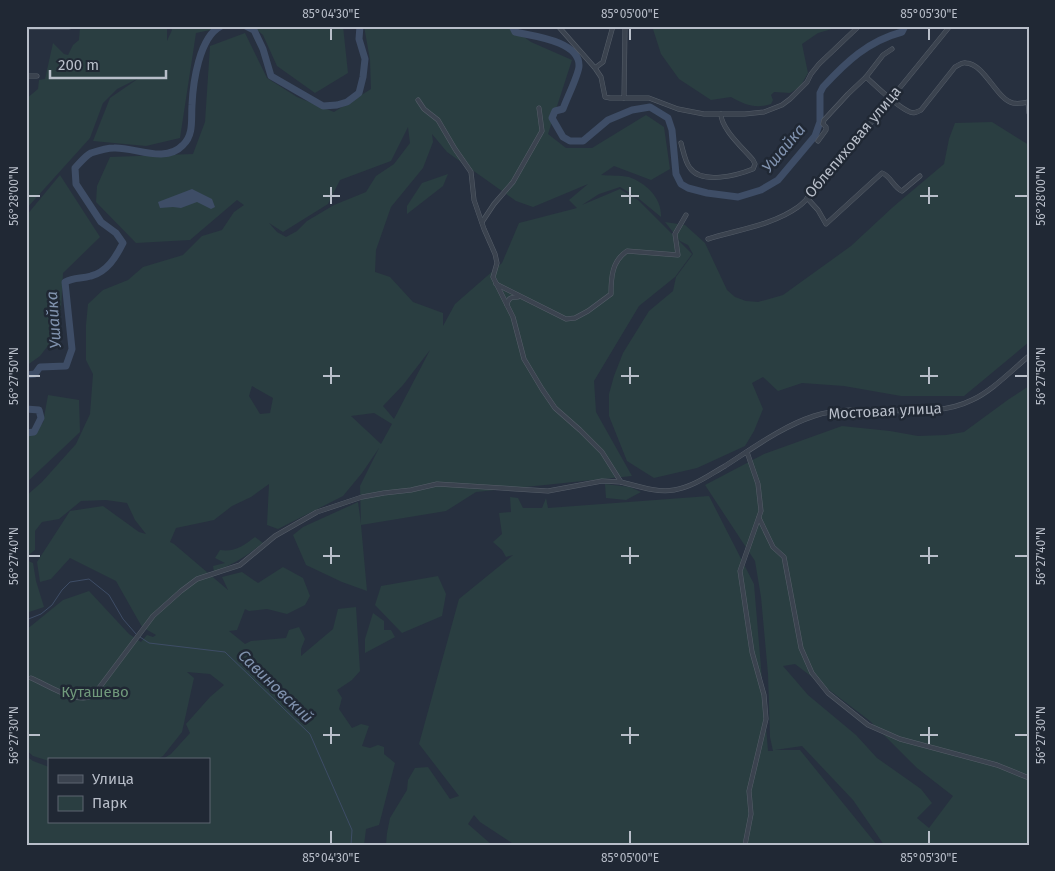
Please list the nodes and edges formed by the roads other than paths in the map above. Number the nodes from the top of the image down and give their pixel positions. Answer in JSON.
{"nodes":[{"id":1,"x":558,"y":26,"type":"edge"},
{"id":2,"x":613,"y":26,"type":"edge"},
{"id":3,"x":625,"y":26,"type":"edge"},
{"id":4,"x":859,"y":26,"type":"edge"},
{"id":5,"x":950,"y":26,"type":"edge"},
{"id":6,"x":26,"y":27,"type":"edge"},
{"id":7,"x":69,"y":27,"type":"edge"},
{"id":8,"x":892,"y":49,"type":"dead end"},
{"id":9,"x":595,"y":68,"type":"junction"},
{"id":10,"x":26,"y":76,"type":"edge"},
{"id":11,"x":36,"y":76,"type":"dead end"},
{"id":12,"x":866,"y":77,"type":"junction"},
{"id":13,"x":624,"y":98,"type":"junction"},
{"id":14,"x":890,"y":99,"type":"junction"},
{"id":15,"x":418,"y":100,"type":"dead end"},
{"id":16,"x":1028,"y":102,"type":"edge"},
{"id":17,"x":538,"y":108,"type":"dead end"},
{"id":18,"x":1029,"y":113,"type":"edge"},
{"id":19,"x":721,"y":114,"type":"junction"},
{"id":20,"x":818,"y":141,"type":"dead end"},
{"id":21,"x":681,"y":143,"type":"dead end"},
{"id":22,"x":920,"y":176,"type":"dead end"},
{"id":23,"x":807,"y":198,"type":"junction"},
{"id":24,"x":686,"y":214,"type":"dead end"},
{"id":25,"x":482,"y":222,"type":"junction"},
{"id":26,"x":708,"y":239,"type":"dead end"},
{"id":27,"x":496,"y":284,"type":"junction"},
{"id":28,"x":520,"y":297,"type":"junction"},
{"id":29,"x":507,"y":305,"type":"junction"},
{"id":30,"x":1029,"y":356,"type":"edge"},
{"id":31,"x":747,"y":452,"type":"junction"},
{"id":32,"x":621,"y":482,"type":"junction"},
{"id":33,"x":759,"y":518,"type":"junction"},
{"id":34,"x":31,"y":678,"type":"dead end"},
{"id":35,"x":1029,"y":778,"type":"edge"},
{"id":36,"x":744,"y":845,"type":"edge"}],
"edges":[{"from":1,"to":9,"type":"street"},
{"from":2,"to":9,"type":"street"},
{"from":3,"to":13,"type":"street"},
{"from":4,"to":19,"type":"street"},
{"from":5,"to":14,"type":"street","name":"Облепиховая улица"},
{"from":6,"to":7,"type":"street"},
{"from":8,"to":12,"type":"street"},
{"from":9,"to":13,"type":"street"},
{"from":10,"to":11,"type":"street"},
{"from":12,"to":14,"type":"street"},
{"from":12,"to":20,"type":"street"},
{"from":13,"to":19,"type":"street"},
{"from":14,"to":16,"type":"street"},
{"from":14,"to":23,"type":"street","name":"Облепиховая улица"},
{"from":15,"to":25,"type":"street"},
{"from":16,"to":18,"type":"street"},
{"from":17,"to":25,"type":"street"},
{"from":19,"to":21,"type":"street"},
{"from":22,"to":23,"type":"street"},
{"from":23,"to":26,"type":"street","name":"Облепиховая улица"},
{"from":24,"to":28,"type":"street"},
{"from":25,"to":27,"type":"street"},
{"from":27,"to":28,"type":"street"},
{"from":27,"to":29,"type":"street"},
{"from":28,"to":29,"type":"street"},
{"from":29,"to":32,"type":"street"},
{"from":30,"to":31,"type":"street","name":"Мостовая улица"},
{"from":31,"to":32,"type":"street","name":"Мостовая улица"},
{"from":31,"to":33,"type":"street"},
{"from":32,"to":34,"type":"street","name":"Мостовая улица"},
{"from":33,"to":35,"type":"street"},
{"from":33,"to":36,"type":"street"}]}
